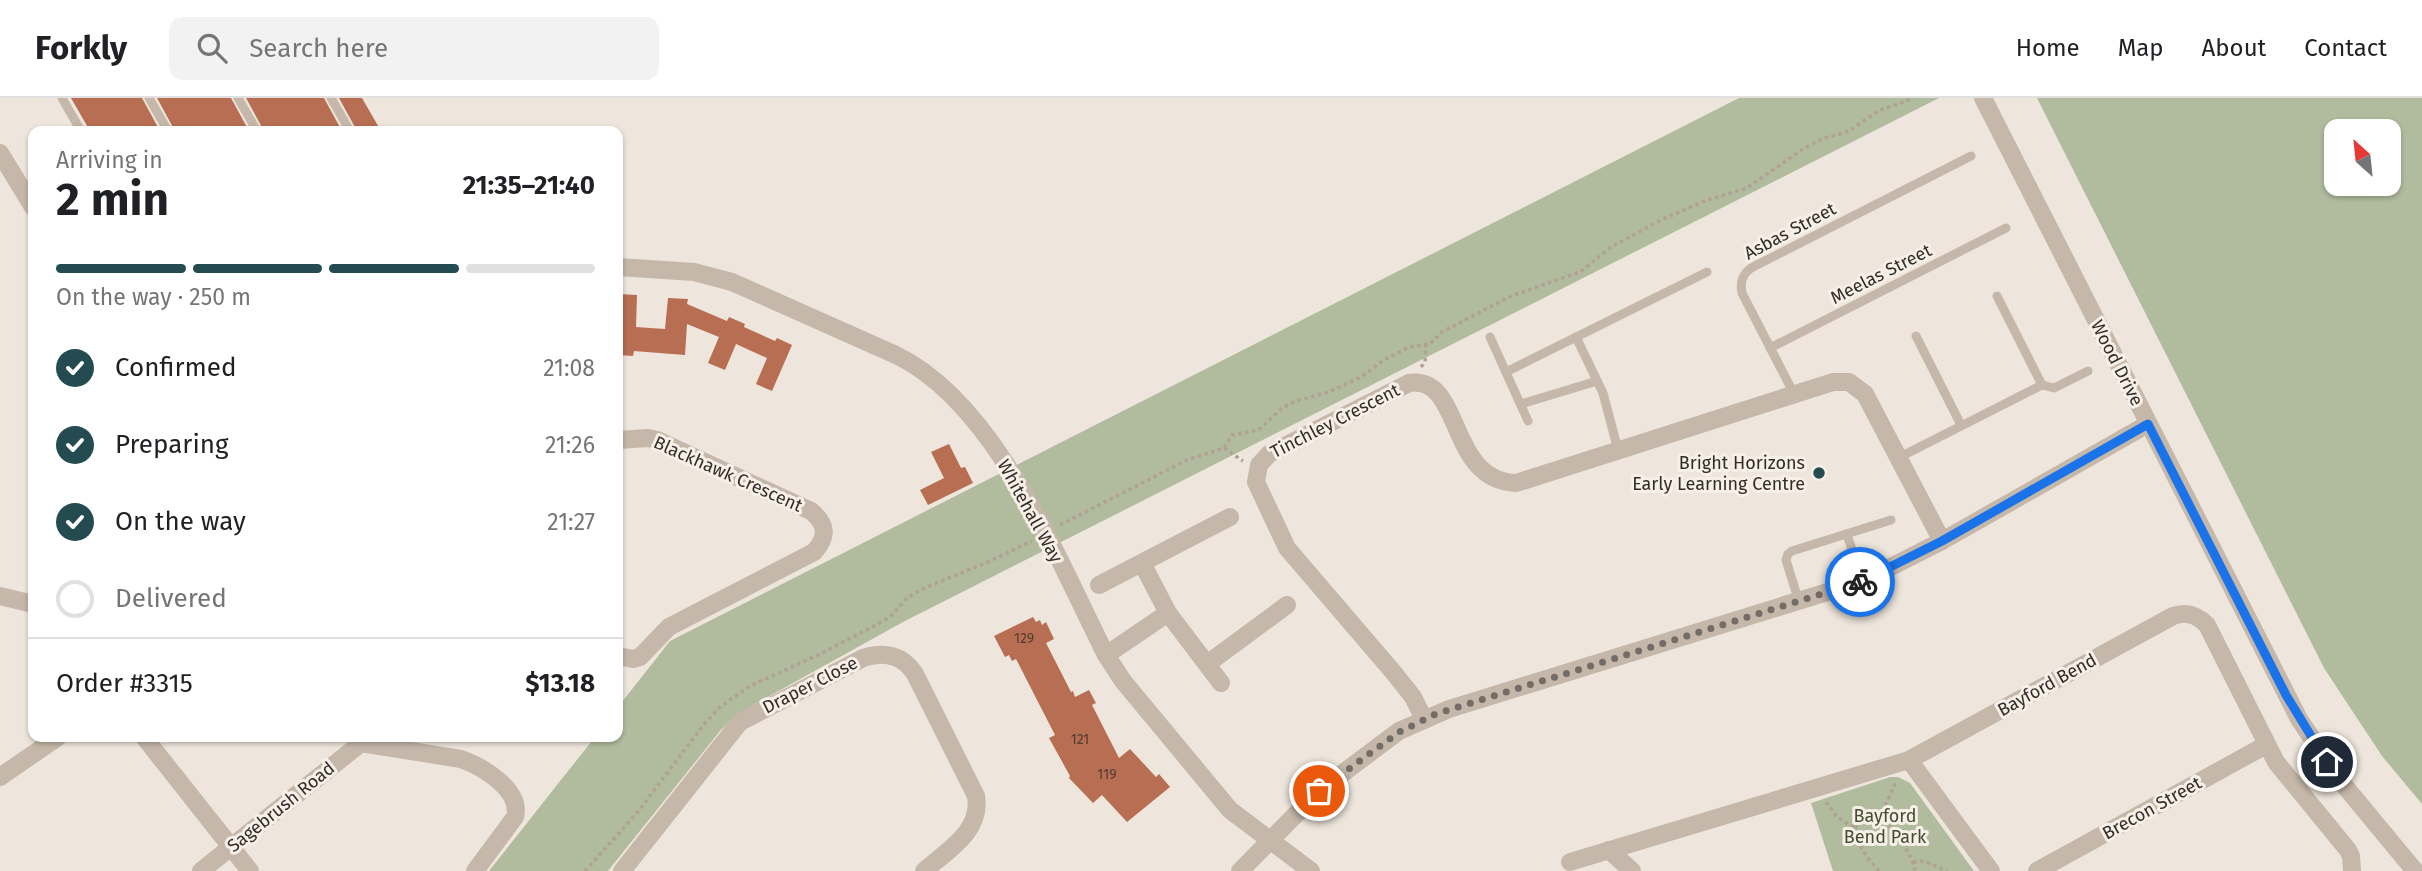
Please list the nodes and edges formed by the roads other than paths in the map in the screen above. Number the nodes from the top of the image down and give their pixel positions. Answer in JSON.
{"nodes":[{"id":1,"x":62,"y":98,"type":"edge"},
{"id":2,"x":149,"y":98,"type":"edge"},
{"id":3,"x":238,"y":98,"type":"edge"},
{"id":4,"x":331,"y":98,"type":"edge"},
{"id":5,"x":1983,"y":98,"type":"edge"},
{"id":6,"x":78,"y":126,"type":"edge"},
{"id":7,"x":165,"y":126,"type":"edge"},
{"id":8,"x":254,"y":126,"type":"edge"},
{"id":9,"x":348,"y":126,"type":"edge"},
{"id":10,"x":0,"y":153,"type":"edge"},
{"id":11,"x":1971,"y":156,"type":"dead end"},
{"id":12,"x":28,"y":199,"type":"edge"},
{"id":13,"x":2006,"y":228,"type":"dead end"},
{"id":14,"x":623,"y":267,"type":"edge"},
{"id":15,"x":1707,"y":272,"type":"dead end"},
{"id":16,"x":1997,"y":296,"type":"dead end"},
{"id":17,"x":1916,"y":336,"type":"dead end"},
{"id":18,"x":1490,"y":337,"type":"dead end"},
{"id":19,"x":1576,"y":337,"type":"junction"},
{"id":20,"x":1770,"y":348,"type":"junction"},
{"id":21,"x":2088,"y":371,"type":"dead end"},
{"id":22,"x":1506,"y":372,"type":"junction"},
{"id":23,"x":1597,"y":381,"type":"junction"},
{"id":24,"x":2042,"y":385,"type":"junction"},
{"id":25,"x":1794,"y":394,"type":"junction"},
{"id":26,"x":1521,"y":404,"type":"junction"},
{"id":27,"x":1528,"y":421,"type":"dead end"},
{"id":28,"x":2148,"y":424,"type":"junction"},
{"id":29,"x":1961,"y":425,"type":"junction"},
{"id":30,"x":623,"y":440,"type":"edge"},
{"id":31,"x":1618,"y":450,"type":"junction"},
{"id":32,"x":1898,"y":457,"type":"junction"},
{"id":33,"x":1230,"y":517,"type":"dead end"},
{"id":34,"x":1891,"y":520,"type":"dead end"},
{"id":35,"x":1847,"y":535,"type":"junction"},
{"id":36,"x":1942,"y":541,"type":"junction"},
{"id":37,"x":1142,"y":563,"type":"junction"},
{"id":38,"x":1863,"y":581,"type":"junction"},
{"id":39,"x":1099,"y":584,"type":"dead end"},
{"id":40,"x":0,"y":596,"type":"edge"},
{"id":41,"x":1800,"y":602,"type":"junction"},
{"id":42,"x":28,"y":603,"type":"edge"},
{"id":43,"x":1287,"y":605,"type":"dead end"},
{"id":44,"x":1168,"y":613,"type":"junction"},
{"id":45,"x":1106,"y":654,"type":"junction"},
{"id":46,"x":623,"y":657,"type":"edge"},
{"id":47,"x":1207,"y":664,"type":"junction"},
{"id":48,"x":1222,"y":684,"type":"dead end"},
{"id":49,"x":1424,"y":719,"type":"junction"},
{"id":50,"x":51,"y":742,"type":"edge"},
{"id":51,"x":148,"y":742,"type":"edge"},
{"id":52,"x":360,"y":742,"type":"edge"},
{"id":53,"x":372,"y":742,"type":"edge"},
{"id":54,"x":2266,"y":745,"type":"junction"},
{"id":55,"x":1905,"y":761,"type":"junction"},
{"id":56,"x":0,"y":777,"type":"edge"},
{"id":57,"x":1271,"y":841,"type":"junction"},
{"id":58,"x":231,"y":847,"type":"junction"},
{"id":59,"x":1609,"y":850,"type":"junction"},
{"id":60,"x":1570,"y":862,"type":"dead end"},
{"id":61,"x":201,"y":871,"type":"edge"},
{"id":62,"x":250,"y":871,"type":"edge"},
{"id":63,"x":475,"y":871,"type":"edge"},
{"id":64,"x":622,"y":871,"type":"edge"},
{"id":65,"x":925,"y":871,"type":"edge"},
{"id":66,"x":1240,"y":871,"type":"edge"},
{"id":67,"x":1311,"y":871,"type":"edge"},
{"id":68,"x":1632,"y":871,"type":"edge"},
{"id":69,"x":1991,"y":871,"type":"edge"},
{"id":70,"x":2037,"y":871,"type":"edge"},
{"id":71,"x":2352,"y":871,"type":"edge"},
{"id":72,"x":2415,"y":871,"type":"edge"}],
"edges":[{"from":1,"to":6,"type":"lane"},
{"from":2,"to":7,"type":"lane"},
{"from":3,"to":8,"type":"lane"},
{"from":4,"to":9,"type":"lane"},
{"from":5,"to":28,"type":"street","name":"Wood Drive"},
{"from":10,"to":12,"type":"street"},
{"from":11,"to":20,"type":"lane","name":"Asbas Street"},
{"from":13,"to":20,"type":"lane","name":"Meelas Street"},
{"from":14,"to":45,"type":"street","name":"Whitehall Way"},
{"from":15,"to":19,"type":"lane"},
{"from":16,"to":24,"type":"lane"},
{"from":17,"to":29,"type":"lane"},
{"from":18,"to":22,"type":"lane"},
{"from":19,"to":22,"type":"lane"},
{"from":19,"to":23,"type":"lane"},
{"from":20,"to":25,"type":"lane","name":"Asbas Street"},
{"from":21,"to":24,"type":"lane"},
{"from":22,"to":26,"type":"lane"},
{"from":23,"to":26,"type":"lane"},
{"from":23,"to":31,"type":"lane"},
{"from":24,"to":29,"type":"lane"},
{"from":25,"to":31,"type":"street","name":"Tinchley Crescent"},
{"from":25,"to":32,"type":"street","name":"Tinchley Crescent"},
{"from":26,"to":27,"type":"lane"},
{"from":28,"to":36,"type":"street"},
{"from":28,"to":72,"type":"street","name":"Wood Drive"},
{"from":29,"to":32,"type":"lane"},
{"from":30,"to":46,"type":"street","name":"Blackhawk Crescent"},
{"from":31,"to":49,"type":"street","name":"Tinchley Crescent"},
{"from":32,"to":36,"type":"street","name":"Tinchley Crescent"},
{"from":33,"to":37,"type":"street"},
{"from":34,"to":35,"type":"lane"},
{"from":35,"to":38,"type":"lane"},
{"from":35,"to":41,"type":"lane"},
{"from":36,"to":38,"type":"street"},
{"from":37,"to":39,"type":"street"},
{"from":37,"to":44,"type":"street"},
{"from":38,"to":41,"type":"street"},
{"from":40,"to":42,"type":"street"},
{"from":41,"to":49,"type":"street"},
{"from":43,"to":47,"type":"street"},
{"from":44,"to":45,"type":"street"},
{"from":44,"to":47,"type":"street"},
{"from":45,"to":57,"type":"street","name":"Whitehall Way"},
{"from":47,"to":48,"type":"street"},
{"from":49,"to":57,"type":"street"},
{"from":50,"to":56,"type":"street"},
{"from":51,"to":58,"type":"street"},
{"from":52,"to":58,"type":"street","name":"Sagebrush Road"},
{"from":53,"to":63,"type":"street"},
{"from":54,"to":55,"type":"street","name":"Bayford Bend"},
{"from":54,"to":70,"type":"street","name":"Brecon Street"},
{"from":54,"to":71,"type":"street","name":"Bayford Bend"},
{"from":55,"to":59,"type":"street","name":"Bayford Bend"},
{"from":55,"to":69,"type":"street"},
{"from":57,"to":66,"type":"street"},
{"from":57,"to":67,"type":"street","name":"Whitehall Way"},
{"from":58,"to":61,"type":"street","name":"Sagebrush Road"},
{"from":58,"to":62,"type":"street"},
{"from":59,"to":60,"type":"street","name":"Bayford Bend"},
{"from":59,"to":68,"type":"street"},
{"from":64,"to":65,"type":"street","name":"Draper Close"}]}
